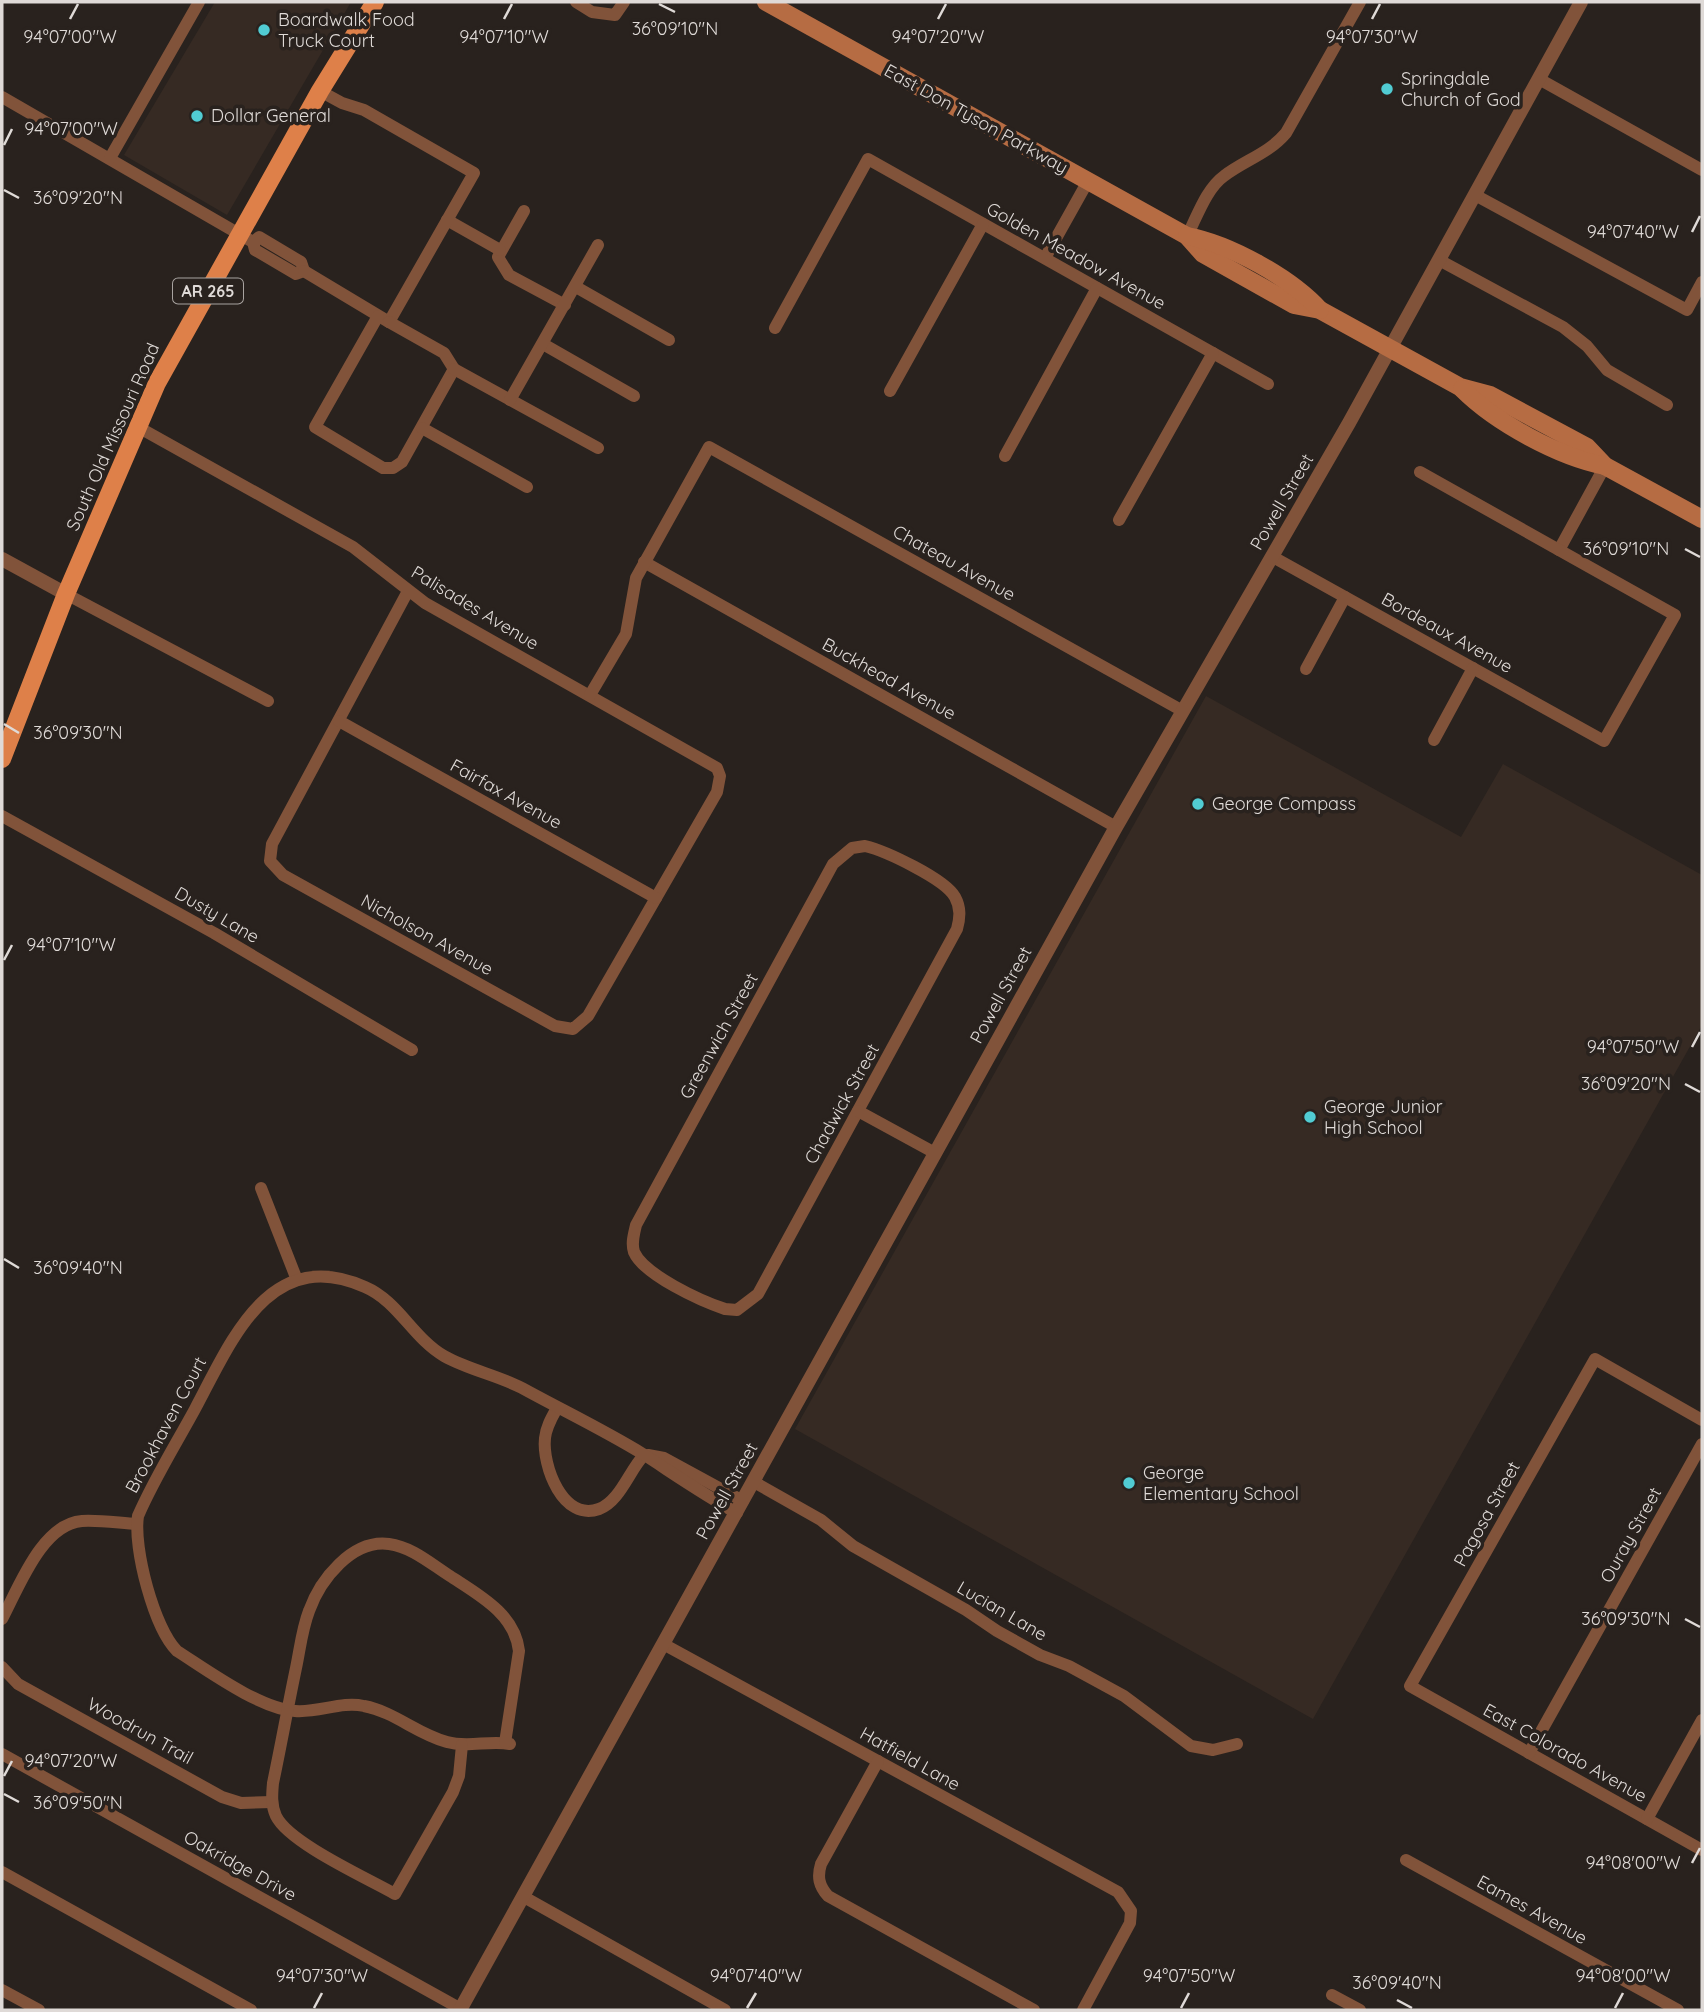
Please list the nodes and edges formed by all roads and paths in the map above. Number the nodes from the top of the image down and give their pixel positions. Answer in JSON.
{"nodes":[{"id":1,"x":199,"y":2,"type":"edge"},
{"id":2,"x":375,"y":2,"type":"edge"},
{"id":3,"x":576,"y":2,"type":"edge"},
{"id":4,"x":624,"y":2,"type":"edge"},
{"id":5,"x":766,"y":2,"type":"edge"},
{"id":6,"x":1360,"y":2,"type":"edge"},
{"id":7,"x":1579,"y":2,"type":"edge"},
{"id":8,"x":1539,"y":79,"type":"junction"},
{"id":9,"x":320,"y":91,"type":"junction"},
{"id":10,"x":2,"y":97,"type":"edge"},
{"id":11,"x":110,"y":158,"type":"junction"},
{"id":12,"x":1702,"y":170,"type":"edge"},
{"id":13,"x":1088,"y":181,"type":"junction"},
{"id":14,"x":1475,"y":195,"type":"junction"},
{"id":15,"x":524,"y":211,"type":"dead end"},
{"id":16,"x":447,"y":220,"type":"junction"},
{"id":17,"x":983,"y":224,"type":"junction"},
{"id":18,"x":1187,"y":236,"type":"junction"},
{"id":19,"x":246,"y":238,"type":"junction"},
{"id":20,"x":598,"y":245,"type":"dead end"},
{"id":21,"x":500,"y":250,"type":"junction"},
{"id":22,"x":1045,"y":258,"type":"junction"},
{"id":23,"x":1439,"y":260,"type":"junction"},
{"id":24,"x":1702,"y":282,"type":"edge"},
{"id":25,"x":576,"y":287,"type":"junction"},
{"id":26,"x":1097,"y":288,"type":"junction"},
{"id":27,"x":565,"y":305,"type":"junction"},
{"id":28,"x":384,"y":319,"type":"junction"},
{"id":29,"x":775,"y":328,"type":"dead end"},
{"id":30,"x":669,"y":340,"type":"dead end"},
{"id":31,"x":543,"y":344,"type":"junction"},
{"id":32,"x":1389,"y":349,"type":"junction"},
{"id":33,"x":1213,"y":353,"type":"junction"},
{"id":34,"x":454,"y":369,"type":"junction"},
{"id":35,"x":1268,"y":384,"type":"dead end"},
{"id":36,"x":890,"y":391,"type":"dead end"},
{"id":37,"x":634,"y":396,"type":"dead end"},
{"id":38,"x":510,"y":400,"type":"junction"},
{"id":39,"x":1667,"y":405,"type":"dead end"},
{"id":40,"x":138,"y":427,"type":"junction"},
{"id":41,"x":422,"y":428,"type":"junction"},
{"id":42,"x":598,"y":448,"type":"dead end"},
{"id":43,"x":1005,"y":456,"type":"dead end"},
{"id":44,"x":1605,"y":466,"type":"junction"},
{"id":45,"x":1420,"y":472,"type":"dead end"},
{"id":46,"x":527,"y":487,"type":"dead end"},
{"id":47,"x":1702,"y":519,"type":"edge"},
{"id":48,"x":1119,"y":520,"type":"dead end"},
{"id":49,"x":1559,"y":550,"type":"junction"},
{"id":50,"x":1273,"y":557,"type":"junction"},
{"id":51,"x":2,"y":559,"type":"edge"},
{"id":52,"x":644,"y":562,"type":"junction"},
{"id":53,"x":408,"y":591,"type":"junction"},
{"id":54,"x":66,"y":594,"type":"junction"},
{"id":55,"x":1345,"y":597,"type":"junction"},
{"id":56,"x":1474,"y":668,"type":"junction"},
{"id":57,"x":1306,"y":670,"type":"dead end"},
{"id":58,"x":590,"y":695,"type":"junction"},
{"id":59,"x":268,"y":701,"type":"dead end"},
{"id":60,"x":1181,"y":710,"type":"junction"},
{"id":61,"x":339,"y":721,"type":"junction"},
{"id":62,"x":1434,"y":740,"type":"dead end"},
{"id":63,"x":2,"y":759,"type":"edge"},
{"id":64,"x":2,"y":816,"type":"edge"},
{"id":65,"x":1116,"y":827,"type":"junction"},
{"id":66,"x":656,"y":898,"type":"junction"},
{"id":67,"x":959,"y":905,"type":"joint"},
{"id":68,"x":412,"y":1050,"type":"dead end"},
{"id":69,"x":858,"y":1111,"type":"junction"},
{"id":70,"x":936,"y":1153,"type":"junction"},
{"id":71,"x":261,"y":1188,"type":"dead end"},
{"id":72,"x":297,"y":1280,"type":"junction"},
{"id":73,"x":737,"y":1310,"type":"joint"},
{"id":74,"x":557,"y":1408,"type":"junction"},
{"id":75,"x":1702,"y":1420,"type":"edge"},
{"id":76,"x":1702,"y":1444,"type":"edge"},
{"id":77,"x":644,"y":1455,"type":"junction"},
{"id":78,"x":754,"y":1482,"type":"junction"},
{"id":79,"x":740,"y":1507,"type":"junction"},
{"id":80,"x":137,"y":1524,"type":"junction"},
{"id":81,"x":2,"y":1619,"type":"edge"},
{"id":82,"x":665,"y":1645,"type":"junction"},
{"id":83,"x":2,"y":1667,"type":"edge"},
{"id":84,"x":1410,"y":1686,"type":"joint"},
{"id":85,"x":288,"y":1711,"type":"junction"},
{"id":86,"x":1702,"y":1720,"type":"edge"},
{"id":87,"x":1237,"y":1744,"type":"dead end"},
{"id":88,"x":462,"y":1745,"type":"junction"},
{"id":89,"x":1530,"y":1753,"type":"junction"},
{"id":90,"x":2,"y":1754,"type":"edge"},
{"id":91,"x":878,"y":1761,"type":"junction"},
{"id":92,"x":272,"y":1802,"type":"junction"},
{"id":93,"x":1647,"y":1819,"type":"junction"},
{"id":94,"x":1702,"y":1850,"type":"edge"},
{"id":95,"x":1406,"y":1860,"type":"dead end"},
{"id":96,"x":2,"y":1872,"type":"edge"},
{"id":97,"x":524,"y":1897,"type":"junction"},
{"id":98,"x":2,"y":1990,"type":"edge"},
{"id":99,"x":1332,"y":1995,"type":"dead end"},
{"id":100,"x":39,"y":2010,"type":"edge"},
{"id":101,"x":251,"y":2010,"type":"edge"},
{"id":102,"x":461,"y":2010,"type":"edge"},
{"id":103,"x":725,"y":2010,"type":"edge"},
{"id":104,"x":1034,"y":2010,"type":"edge"},
{"id":105,"x":1083,"y":2010,"type":"edge"},
{"id":106,"x":1360,"y":2010,"type":"edge"},
{"id":107,"x":1678,"y":2010,"type":"edge"}],
"edges":[{"from":1,"to":11,"type":"street"},
{"from":2,"to":9,"type":"main road","name":"South Old Missouri Road","number":"AR 265"},
{"from":3,"to":4,"type":"street"},
{"from":5,"to":13,"type":"main road","name":"East Don Tyson Parkway"},
{"from":6,"to":18,"type":"street"},
{"from":7,"to":8,"type":"street","name":"Powell Street"},
{"from":8,"to":12,"type":"street"},
{"from":8,"to":14,"type":"street","name":"Powell Street"},
{"from":9,"to":16,"type":"street"},
{"from":9,"to":19,"type":"main road","name":"South Old Missouri Road","number":"AR 265"},
{"from":10,"to":11,"type":"street"},
{"from":11,"to":19,"type":"street"},
{"from":13,"to":18,"type":"main road","name":"East Don Tyson Parkway"},
{"from":13,"to":22,"type":"street"},
{"from":14,"to":23,"type":"street","name":"Powell Street"},
{"from":14,"to":24,"type":"street"},
{"from":15,"to":21,"type":"street"},
{"from":16,"to":21,"type":"street"},
{"from":16,"to":28,"type":"street"},
{"from":17,"to":22,"type":"street","name":"Golden Meadow Avenue"},
{"from":17,"to":29,"type":"street","name":"Golden Meadow Avenue"},
{"from":17,"to":36,"type":"street"},
{"from":18,"to":32,"type":"main road","name":"East Don Tyson Parkway"},
{"from":19,"to":28,"type":"street"},
{"from":19,"to":40,"type":"main road","name":"South Old Missouri Road","number":"AR 265"},
{"from":20,"to":25,"type":"street"},
{"from":21,"to":27,"type":"street"},
{"from":22,"to":26,"type":"street","name":"Golden Meadow Avenue"},
{"from":23,"to":32,"type":"street","name":"Powell Street"},
{"from":23,"to":39,"type":"street"},
{"from":25,"to":27,"type":"street"},
{"from":25,"to":30,"type":"street"},
{"from":26,"to":33,"type":"street","name":"Golden Meadow Avenue"},
{"from":26,"to":43,"type":"street"},
{"from":27,"to":31,"type":"street"},
{"from":28,"to":34,"type":"street"},
{"from":28,"to":41,"type":"street"},
{"from":31,"to":37,"type":"street"},
{"from":31,"to":38,"type":"street"},
{"from":32,"to":44,"type":"main road","name":"East Don Tyson Parkway"},
{"from":32,"to":50,"type":"street","name":"Powell Street"},
{"from":33,"to":35,"type":"street","name":"Golden Meadow Avenue"},
{"from":33,"to":48,"type":"street"},
{"from":34,"to":38,"type":"street"},
{"from":34,"to":41,"type":"street"},
{"from":38,"to":42,"type":"street"},
{"from":40,"to":53,"type":"street","name":"Palisades Avenue"},
{"from":40,"to":54,"type":"main road","name":"South Old Missouri Road","number":"AR 265"},
{"from":41,"to":46,"type":"street"},
{"from":44,"to":47,"type":"main road","name":"East Don Tyson Parkway"},
{"from":44,"to":49,"type":"street"},
{"from":45,"to":49,"type":"street"},
{"from":49,"to":56,"type":"street","name":"Bordeaux Avenue"},
{"from":50,"to":55,"type":"street","name":"Bordeaux Avenue"},
{"from":50,"to":60,"type":"street","name":"Powell Street"},
{"from":51,"to":54,"type":"street"},
{"from":52,"to":58,"type":"street"},
{"from":52,"to":60,"type":"street","name":"Chateau Avenue"},
{"from":52,"to":65,"type":"street","name":"Buckhead Avenue"},
{"from":53,"to":58,"type":"street","name":"Palisades Avenue"},
{"from":53,"to":61,"type":"street"},
{"from":54,"to":59,"type":"street"},
{"from":54,"to":63,"type":"main road","name":"South Old Missouri Road","number":"AR 265"},
{"from":55,"to":56,"type":"street","name":"Bordeaux Avenue"},
{"from":55,"to":57,"type":"street"},
{"from":56,"to":62,"type":"street"},
{"from":58,"to":66,"type":"street","name":"Palisades Avenue"},
{"from":60,"to":65,"type":"street","name":"Powell Street"},
{"from":61,"to":66,"type":"street","name":"Fairfax Avenue"},
{"from":61,"to":66,"type":"street","name":"Nicholson Avenue"},
{"from":64,"to":68,"type":"street","name":"Dusty Lane"},
{"from":65,"to":70,"type":"street","name":"Powell Street"},
{"from":67,"to":69,"type":"street","name":"Chadwick Street"},
{"from":67,"to":73,"type":"street","name":"Greenwich Street"},
{"from":69,"to":70,"type":"street"},
{"from":69,"to":73,"type":"street","name":"Chadwick Street"},
{"from":70,"to":78,"type":"street","name":"Powell Street"},
{"from":71,"to":72,"type":"street"},
{"from":72,"to":74,"type":"street","name":"Brookhaven Court"},
{"from":72,"to":80,"type":"street","name":"Brookhaven Court"},
{"from":74,"to":77,"type":"street","name":"Brookhaven Court"},
{"from":74,"to":77,"type":"street"},
{"from":75,"to":84,"type":"street","name":"Pagosa Street"},
{"from":76,"to":89,"type":"street","name":"Ouray Street"},
{"from":77,"to":79,"type":"street","name":"Brookhaven Court"},
{"from":78,"to":79,"type":"street","name":"Powell Street"},
{"from":78,"to":87,"type":"street","name":"Lucian Lane"},
{"from":79,"to":82,"type":"street","name":"Powell Street"},
{"from":80,"to":81,"type":"street"},
{"from":80,"to":85,"type":"street","name":"Brookhaven Court"},
{"from":82,"to":91,"type":"street","name":"Hatfield Lane"},
{"from":82,"to":97,"type":"street","name":"Powell Street"},
{"from":83,"to":92,"type":"street","name":"Woodrun Trail"},
{"from":84,"to":89,"type":"street","name":"East Colorado Avenue"},
{"from":85,"to":88,"type":"street","name":"Brookhaven Court"},
{"from":85,"to":88,"type":"street","name":"Brookhaven Court"},
{"from":85,"to":92,"type":"street"},
{"from":86,"to":93,"type":"street"},
{"from":88,"to":92,"type":"street"},
{"from":89,"to":93,"type":"street","name":"East Colorado Avenue"},
{"from":90,"to":102,"type":"street","name":"Oakridge Drive"},
{"from":91,"to":104,"type":"street"},
{"from":91,"to":105,"type":"street","name":"Hatfield Lane"},
{"from":93,"to":94,"type":"street","name":"East Colorado Avenue"},
{"from":95,"to":107,"type":"street","name":"Eames Avenue"},
{"from":96,"to":101,"type":"street"},
{"from":97,"to":102,"type":"street","name":"Powell Street"},
{"from":97,"to":103,"type":"street"},
{"from":98,"to":100,"type":"street"},
{"from":99,"to":106,"type":"street"}]}
